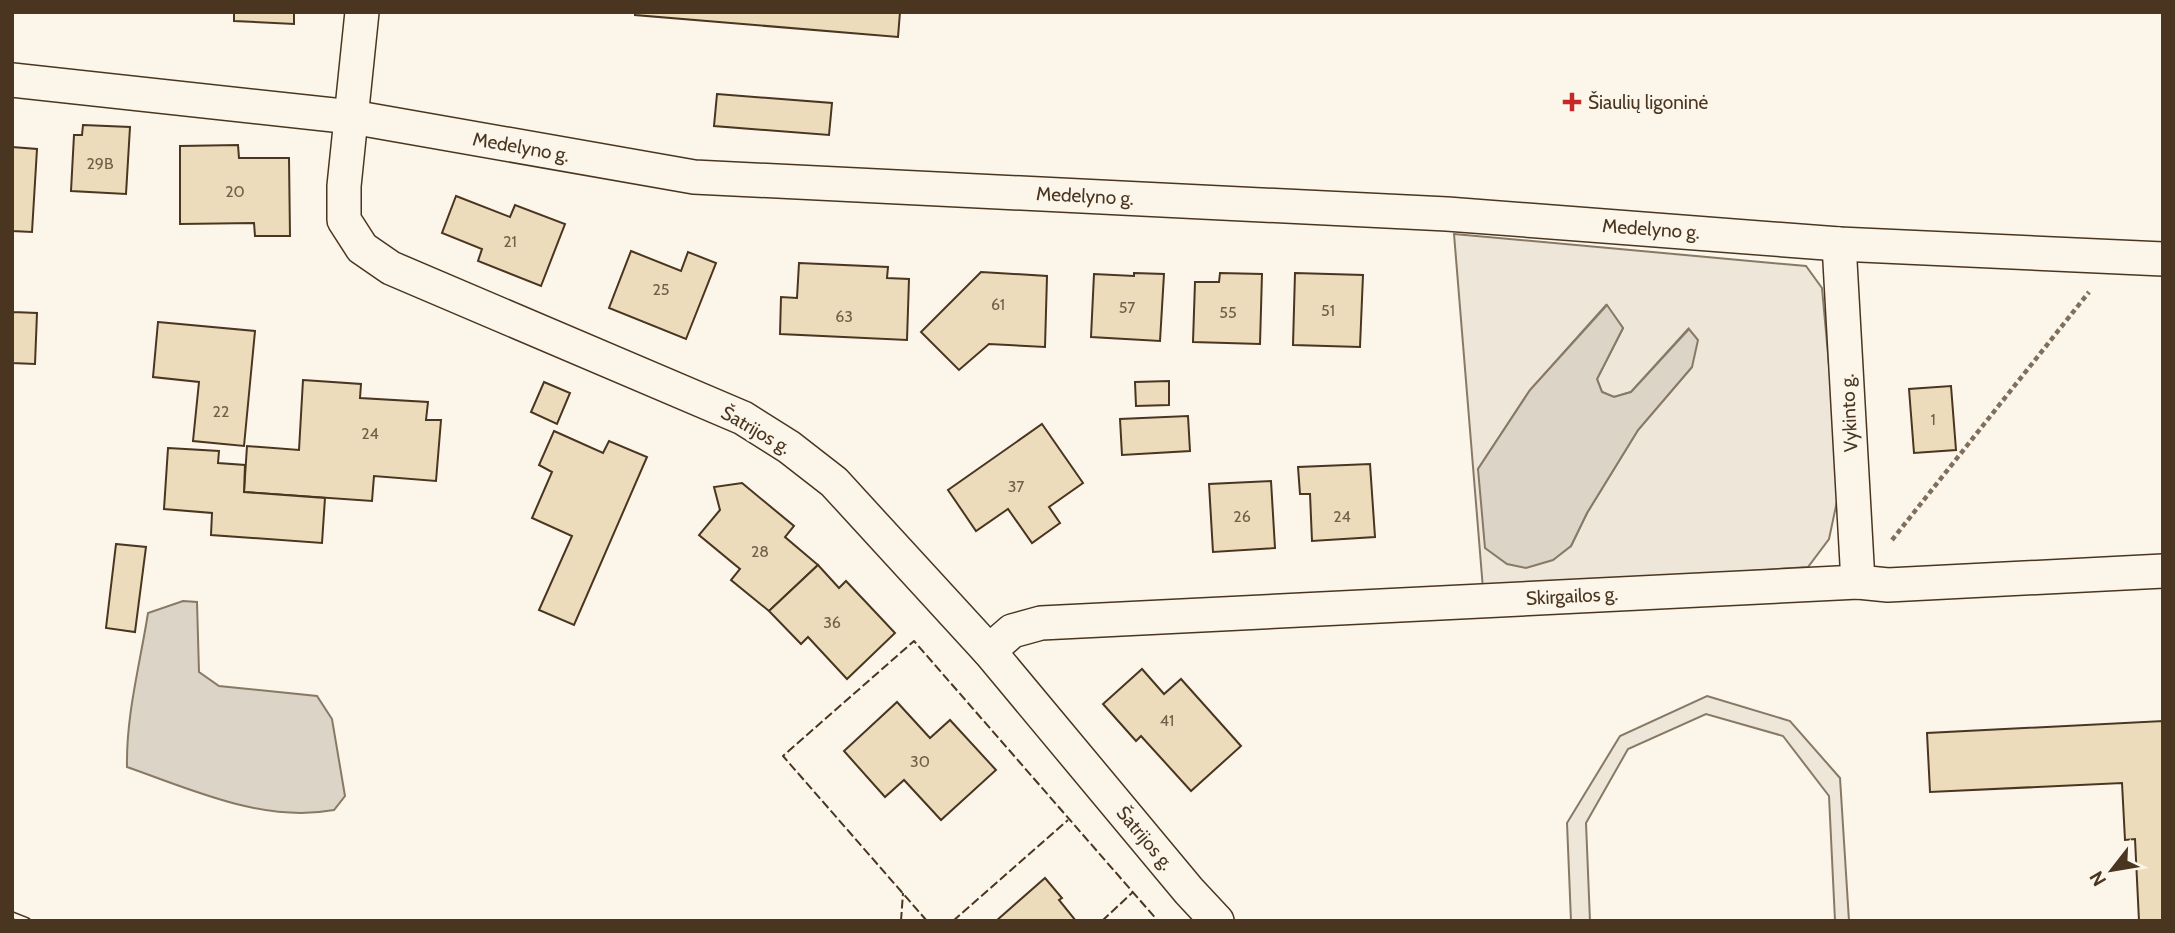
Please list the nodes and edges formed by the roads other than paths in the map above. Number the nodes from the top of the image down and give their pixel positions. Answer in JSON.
{"nodes":[{"id":1,"x":362,"y":12,"type":"edge"},
{"id":2,"x":12,"y":80,"type":"edge"},
{"id":3,"x":352,"y":117,"type":"junction"},
{"id":4,"x":1839,"y":244,"type":"junction"},
{"id":5,"x":2163,"y":259,"type":"edge"},
{"id":6,"x":2163,"y":571,"type":"edge"},
{"id":7,"x":1858,"y":582,"type":"junction"},
{"id":8,"x":989,"y":650,"type":"junction"},
{"id":9,"x":1217,"y":921,"type":"edge"}],
"edges":[{"from":1,"to":3,"type":"street","name":"Šatrijos g."},
{"from":2,"to":3,"type":"street","name":"Medelyno g."},
{"from":3,"to":4,"type":"street","name":"Medelyno g."},
{"from":3,"to":8,"type":"street","name":"Šatrijos g."},
{"from":4,"to":5,"type":"street","name":"Medelyno g."},
{"from":4,"to":7,"type":"street","name":"Vykinto g."},
{"from":6,"to":7,"type":"street","name":"Skirgailos g."},
{"from":7,"to":8,"type":"street","name":"Skirgailos g."},
{"from":8,"to":9,"type":"street","name":"Šatrijos g."}]}
